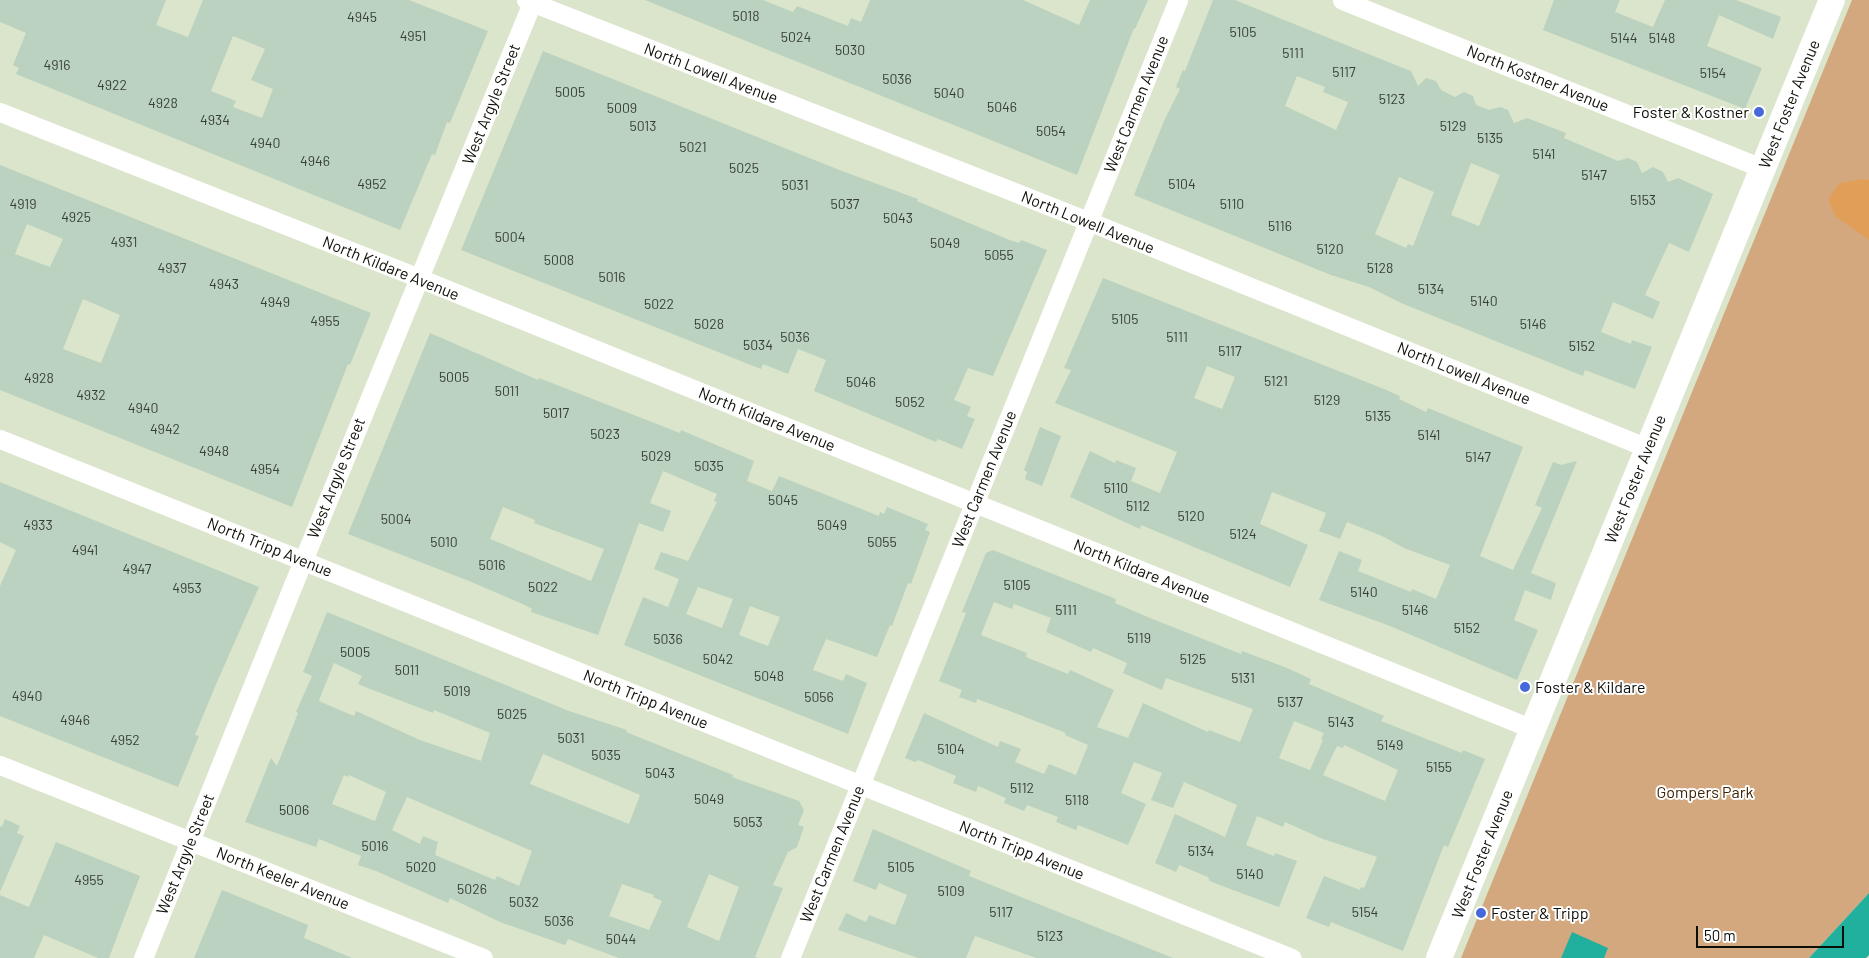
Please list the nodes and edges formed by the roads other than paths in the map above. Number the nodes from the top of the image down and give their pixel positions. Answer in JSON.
{"nodes":[{"id":1,"x":1178,"y":0,"type":"edge"},
{"id":2,"x":1342,"y":0,"type":"edge"},
{"id":3,"x":1832,"y":0,"type":"edge"},
{"id":4,"x":531,"y":1,"type":"edge"},
{"id":5,"x":0,"y":112,"type":"edge"},
{"id":6,"x":1763,"y":168,"type":"junction"},
{"id":7,"x":1088,"y":221,"type":"junction"},
{"id":8,"x":419,"y":278,"type":"junction"},
{"id":9,"x":0,"y":439,"type":"edge"},
{"id":10,"x":1648,"y":448,"type":"junction"},
{"id":11,"x":975,"y":503,"type":"junction"},
{"id":12,"x":303,"y":560,"type":"junction"},
{"id":13,"x":1533,"y":730,"type":"junction"},
{"id":14,"x":0,"y":765,"type":"edge"},
{"id":15,"x":860,"y":785,"type":"junction"},
{"id":16,"x":190,"y":841,"type":"junction"},
{"id":17,"x":143,"y":958,"type":"edge"},
{"id":18,"x":483,"y":958,"type":"edge"},
{"id":19,"x":790,"y":958,"type":"edge"},
{"id":20,"x":1292,"y":958,"type":"edge"},
{"id":21,"x":1439,"y":958,"type":"edge"}],
"edges":[{"from":1,"to":7,"type":"street","name":"West Carmen Avenue"},
{"from":2,"to":6,"type":"street","name":"North Kostner Avenue"},
{"from":3,"to":6,"type":"main road","name":"West Foster Avenue"},
{"from":4,"to":7,"type":"street","name":"North Lowell Avenue"},
{"from":4,"to":8,"type":"street","name":"West Argyle Street"},
{"from":5,"to":8,"type":"street","name":"North Kildare Avenue"},
{"from":6,"to":10,"type":"main road","name":"West Foster Avenue"},
{"from":7,"to":10,"type":"street","name":"North Lowell Avenue"},
{"from":7,"to":11,"type":"street","name":"West Carmen Avenue"},
{"from":8,"to":11,"type":"street","name":"North Kildare Avenue"},
{"from":8,"to":12,"type":"street","name":"West Argyle Street"},
{"from":9,"to":12,"type":"street","name":"North Tripp Avenue"},
{"from":10,"to":13,"type":"main road","name":"West Foster Avenue"},
{"from":11,"to":13,"type":"street","name":"North Kildare Avenue"},
{"from":11,"to":15,"type":"street","name":"West Carmen Avenue"},
{"from":12,"to":15,"type":"street","name":"North Tripp Avenue"},
{"from":12,"to":16,"type":"street","name":"West Argyle Street"},
{"from":13,"to":21,"type":"main road","name":"West Foster Avenue"},
{"from":14,"to":16,"type":"street","name":"North Keeler Avenue"},
{"from":15,"to":19,"type":"street","name":"West Carmen Avenue"},
{"from":15,"to":20,"type":"street","name":"North Tripp Avenue"},
{"from":16,"to":17,"type":"street","name":"West Argyle Street"},
{"from":16,"to":18,"type":"street","name":"North Keeler Avenue"}]}
